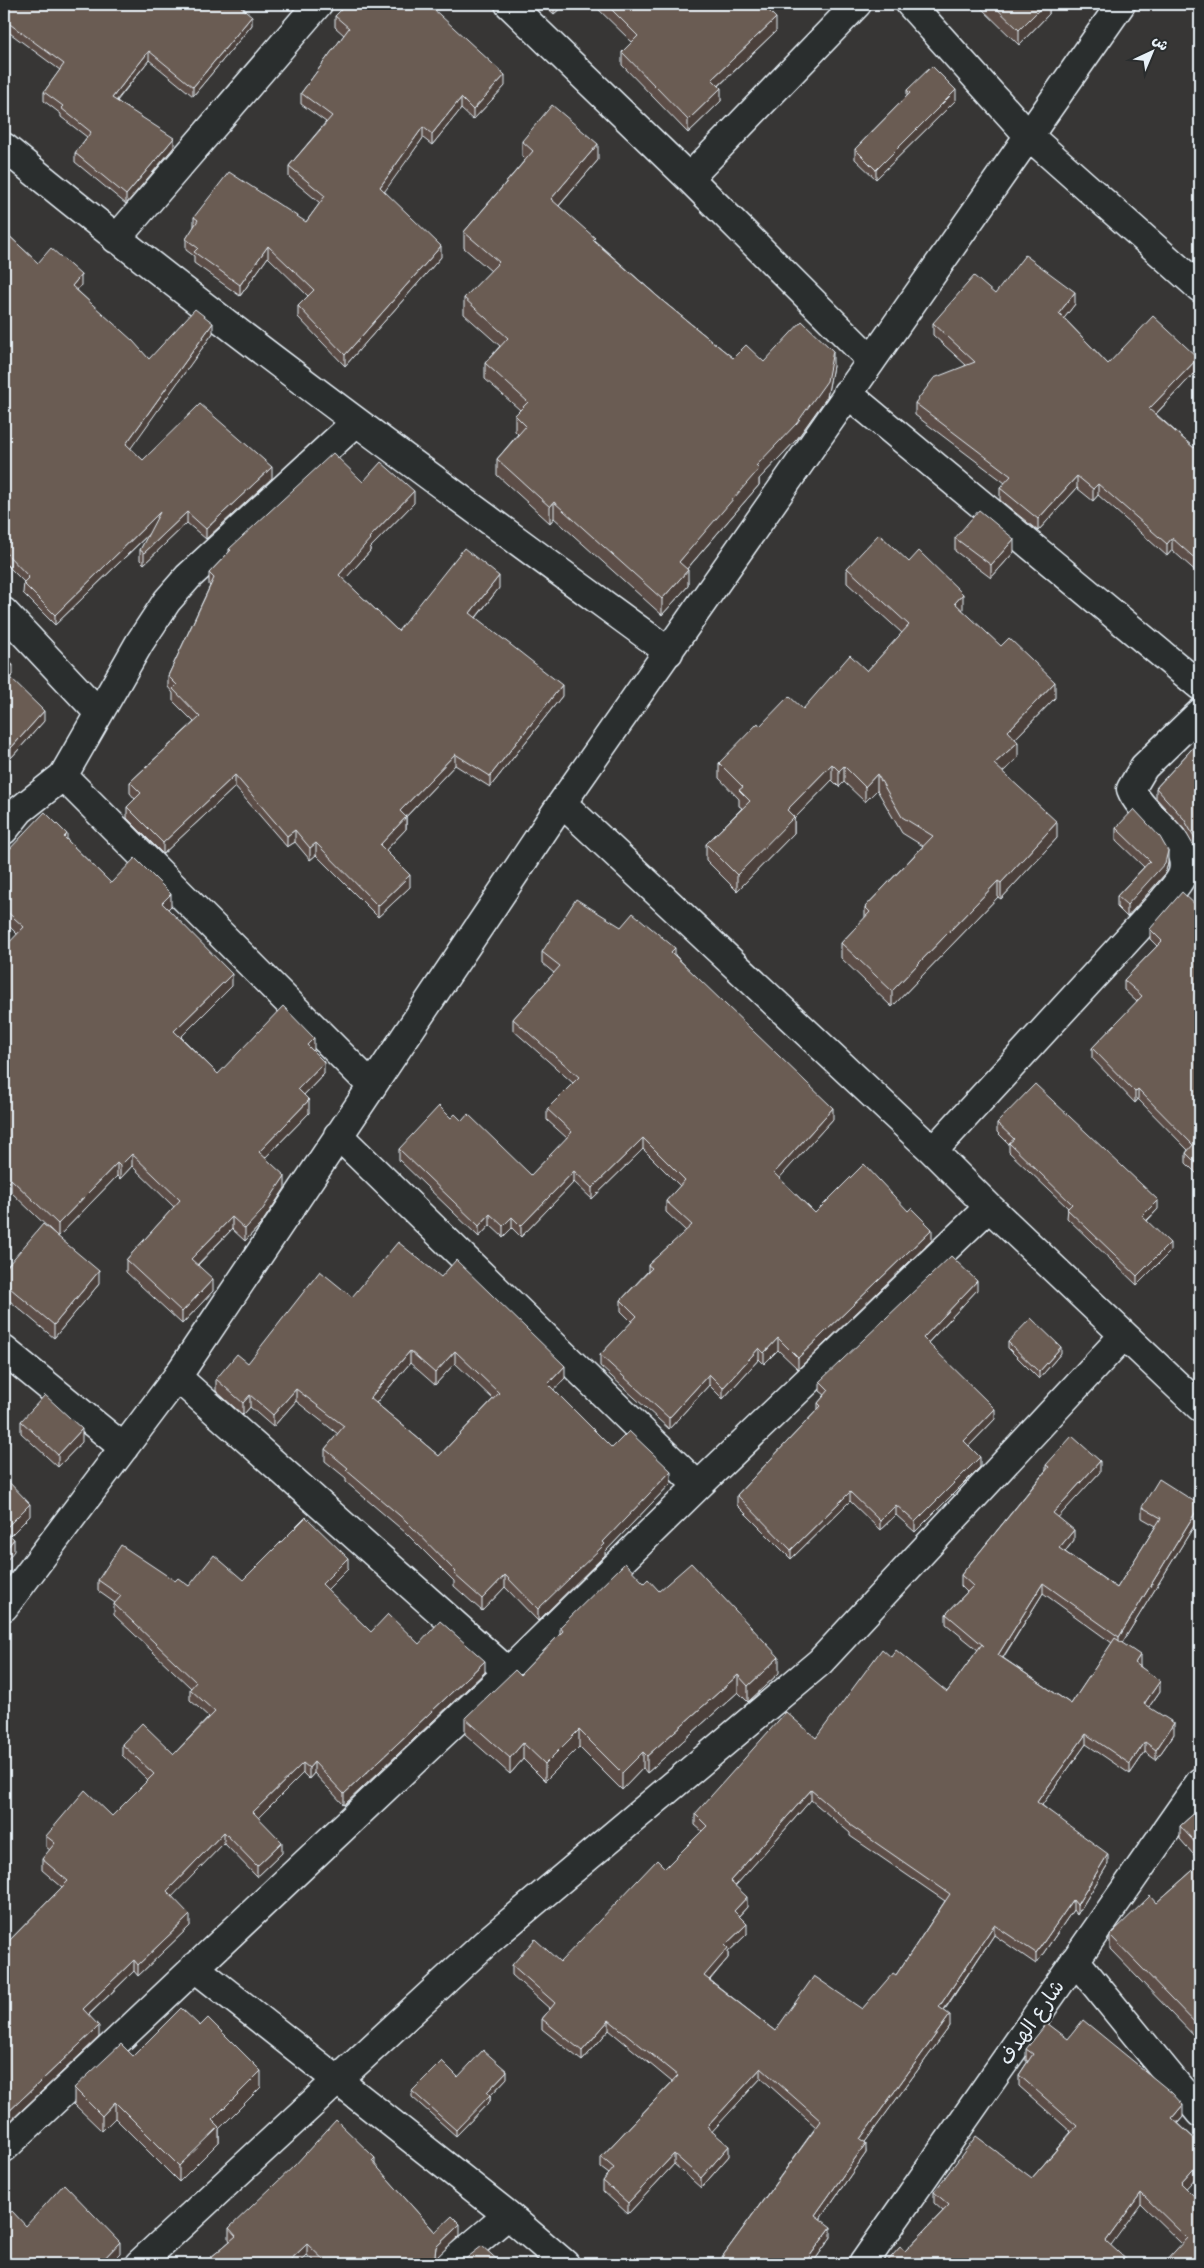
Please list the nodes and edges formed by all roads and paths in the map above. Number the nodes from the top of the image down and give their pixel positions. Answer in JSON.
{"nodes":[{"id":1,"x":318,"y":4,"type":"edge"},
{"id":2,"x":509,"y":4,"type":"edge"},
{"id":3,"x":857,"y":4,"type":"edge"},
{"id":4,"x":910,"y":4,"type":"edge"},
{"id":5,"x":1121,"y":4,"type":"edge"},
{"id":6,"x":1028,"y":135,"type":"junction"},
{"id":7,"x":4,"y":147,"type":"edge"},
{"id":8,"x":689,"y":178,"type":"junction"},
{"id":9,"x":116,"y":239,"type":"junction"},
{"id":10,"x":1200,"y":288,"type":"edge"},
{"id":11,"x":871,"y":360,"type":"junction"},
{"id":12,"x":847,"y":394,"type":"junction"},
{"id":13,"x":355,"y":423,"type":"junction"},
{"id":14,"x":4,"y":612,"type":"edge"},
{"id":15,"x":669,"y":652,"type":"junction"},
{"id":16,"x":1200,"y":686,"type":"edge"},
{"id":17,"x":98,"y":712,"type":"junction"},
{"id":18,"x":1200,"y":713,"type":"edge"},
{"id":19,"x":63,"y":776,"type":"junction"},
{"id":20,"x":562,"y":803,"type":"junction"},
{"id":21,"x":4,"y":830,"type":"edge"},
{"id":22,"x":371,"y":1085,"type":"junction"},
{"id":23,"x":338,"y":1134,"type":"junction"},
{"id":24,"x":933,"y":1151,"type":"junction"},
{"id":25,"x":989,"y":1208,"type":"junction"},
{"id":26,"x":1123,"y":1336,"type":"junction"},
{"id":27,"x":4,"y":1350,"type":"edge"},
{"id":28,"x":177,"y":1377,"type":"junction"},
{"id":29,"x":1200,"y":1407,"type":"edge"},
{"id":30,"x":124,"y":1448,"type":"junction"},
{"id":31,"x":698,"y":1486,"type":"junction"},
{"id":32,"x":4,"y":1608,"type":"edge"},
{"id":33,"x":508,"y":1672,"type":"junction"},
{"id":34,"x":1200,"y":1782,"type":"edge"},
{"id":35,"x":1075,"y":1960,"type":"junction"},
{"id":36,"x":194,"y":1966,"type":"junction"},
{"id":37,"x":339,"y":2080,"type":"junction"},
{"id":38,"x":1200,"y":2113,"type":"edge"},
{"id":39,"x":4,"y":2148,"type":"edge"},
{"id":40,"x":508,"y":2215,"type":"junction"},
{"id":41,"x":139,"y":2264,"type":"edge"},
{"id":42,"x":450,"y":2264,"type":"edge"},
{"id":43,"x":565,"y":2264,"type":"edge"},
{"id":44,"x":863,"y":2264,"type":"edge"}],
"edges":[{"from":1,"to":9,"type":"street"},
{"from":2,"to":8,"type":"street"},
{"from":3,"to":8,"type":"street"},
{"from":4,"to":6,"type":"street"},
{"from":5,"to":6,"type":"street"},
{"from":6,"to":10,"type":"street"},
{"from":6,"to":11,"type":"street"},
{"from":7,"to":9,"type":"street"},
{"from":8,"to":11,"type":"street"},
{"from":9,"to":13,"type":"street"},
{"from":11,"to":12,"type":"street"},
{"from":12,"to":15,"type":"street"},
{"from":12,"to":16,"type":"street"},
{"from":13,"to":15,"type":"street"},
{"from":13,"to":17,"type":"street"},
{"from":14,"to":17,"type":"street"},
{"from":15,"to":20,"type":"street"},
{"from":17,"to":19,"type":"street"},
{"from":18,"to":24,"type":"street"},
{"from":19,"to":21,"type":"street"},
{"from":19,"to":22,"type":"street"},
{"from":20,"to":22,"type":"street"},
{"from":20,"to":24,"type":"street"},
{"from":22,"to":23,"type":"street"},
{"from":23,"to":28,"type":"street"},
{"from":23,"to":31,"type":"street"},
{"from":24,"to":25,"type":"street"},
{"from":25,"to":26,"type":"street"},
{"from":25,"to":31,"type":"street"},
{"from":26,"to":29,"type":"street"},
{"from":26,"to":37,"type":"street"},
{"from":27,"to":30,"type":"street"},
{"from":28,"to":30,"type":"street"},
{"from":28,"to":33,"type":"street"},
{"from":30,"to":32,"type":"street"},
{"from":31,"to":33,"type":"street"},
{"from":33,"to":36,"type":"street"},
{"from":34,"to":35,"type":"street","name":"شارع الهدف"},
{"from":35,"to":38,"type":"street"},
{"from":35,"to":44,"type":"street","name":"شارع الهدف"},
{"from":36,"to":37,"type":"street"},
{"from":36,"to":39,"type":"street"},
{"from":37,"to":40,"type":"street"},
{"from":37,"to":41,"type":"street"},
{"from":40,"to":42,"type":"street"},
{"from":40,"to":43,"type":"street"}]}
